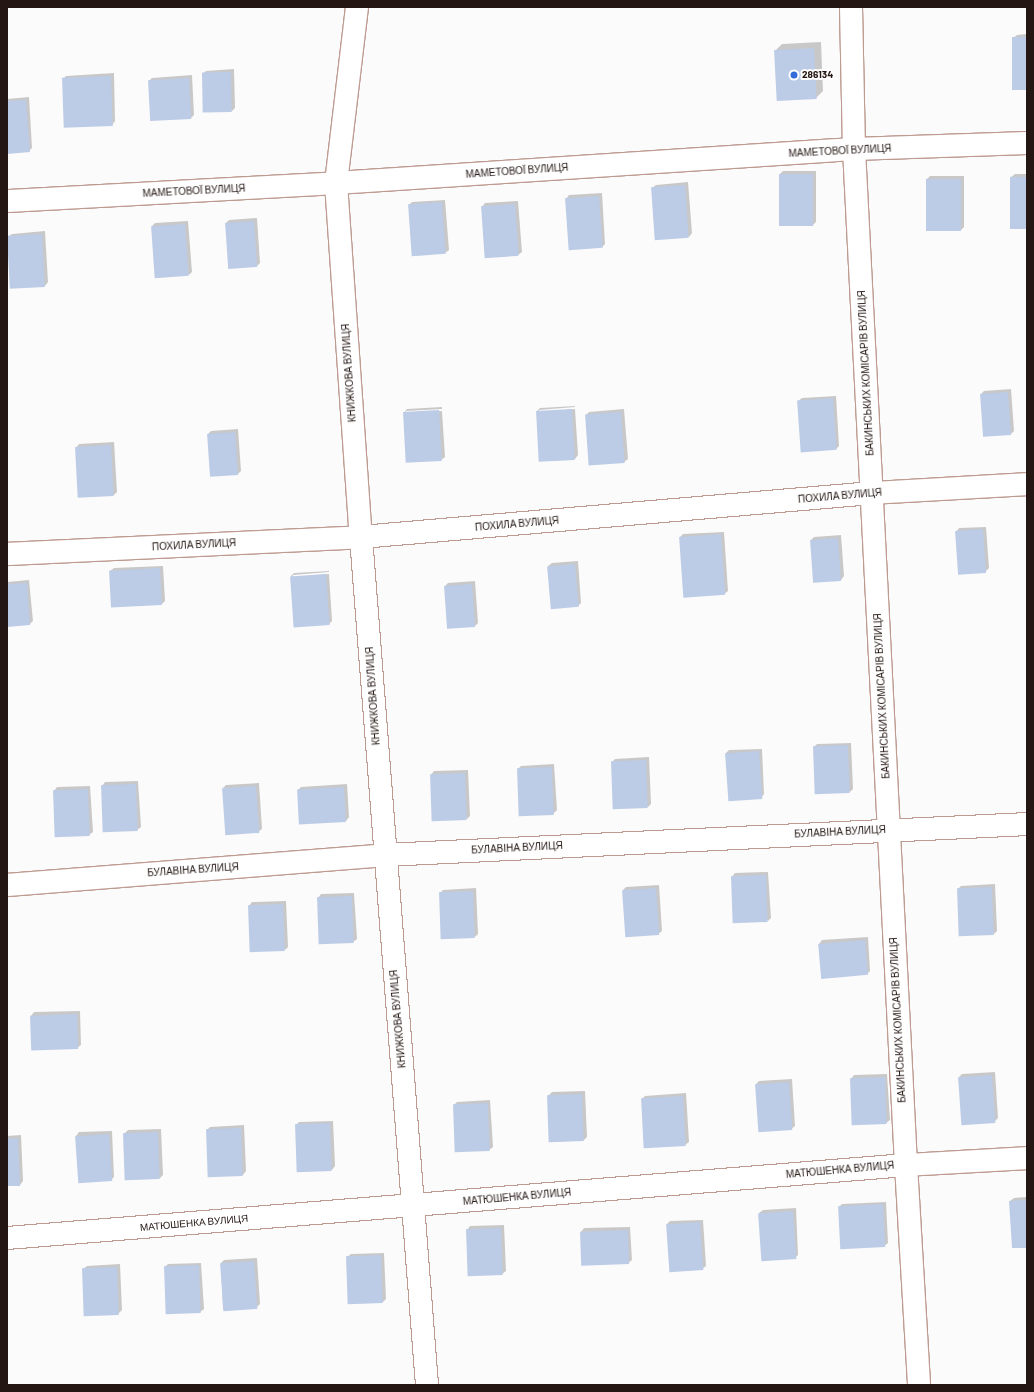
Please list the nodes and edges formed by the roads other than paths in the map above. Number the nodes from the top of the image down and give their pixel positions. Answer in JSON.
{"nodes":[{"id":1,"x":357,"y":7,"type":"edge"},
{"id":2,"x":851,"y":7,"type":"edge"},
{"id":3,"x":1027,"y":143,"type":"edge"},
{"id":4,"x":854,"y":149,"type":"junction"},
{"id":5,"x":336,"y":183,"type":"junction"},
{"id":6,"x":7,"y":202,"type":"edge"},
{"id":7,"x":1027,"y":484,"type":"edge"},
{"id":8,"x":872,"y":493,"type":"junction"},
{"id":9,"x":361,"y":537,"type":"junction"},
{"id":10,"x":7,"y":554,"type":"edge"},
{"id":11,"x":1027,"y":824,"type":"edge"},
{"id":12,"x":889,"y":829,"type":"junction"},
{"id":13,"x":385,"y":855,"type":"junction"},
{"id":14,"x":7,"y":885,"type":"edge"},
{"id":15,"x":1027,"y":1158,"type":"edge"},
{"id":16,"x":906,"y":1164,"type":"junction"},
{"id":17,"x":413,"y":1206,"type":"junction"},
{"id":18,"x":7,"y":1238,"type":"edge"},
{"id":19,"x":427,"y":1385,"type":"edge"},
{"id":20,"x":919,"y":1385,"type":"edge"}],
"edges":[{"from":1,"to":5,"type":"street","name":"КНИЖКОВА ВУЛИЦЯ"},
{"from":2,"to":4,"type":"street","name":"БАКИНСЬКИХ КОМІСАРІВ ВУЛИЦЯ"},
{"from":3,"to":4,"type":"street","name":"МАМЕТОВОЇ ВУЛИЦЯ"},
{"from":4,"to":5,"type":"street","name":"МАМЕТОВОЇ ВУЛИЦЯ"},
{"from":4,"to":8,"type":"street","name":"БАКИНСЬКИХ КОМІСАРІВ ВУЛИЦЯ"},
{"from":5,"to":6,"type":"street","name":"МАМЕТОВОЇ ВУЛИЦЯ"},
{"from":5,"to":9,"type":"street","name":"КНИЖКОВА ВУЛИЦЯ"},
{"from":7,"to":8,"type":"street","name":"ПОХИЛА ВУЛИЦЯ"},
{"from":8,"to":9,"type":"street","name":"ПОХИЛА ВУЛИЦЯ"},
{"from":8,"to":12,"type":"street","name":"БАКИНСЬКИХ КОМІСАРІВ ВУЛИЦЯ"},
{"from":9,"to":10,"type":"street","name":"ПОХИЛА ВУЛИЦЯ"},
{"from":9,"to":13,"type":"street","name":"КНИЖКОВА ВУЛИЦЯ"},
{"from":11,"to":12,"type":"street","name":"БУЛАВІНА ВУЛИЦЯ"},
{"from":12,"to":13,"type":"street","name":"БУЛАВІНА ВУЛИЦЯ"},
{"from":12,"to":16,"type":"street","name":"БАКИНСЬКИХ КОМІСАРІВ ВУЛИЦЯ"},
{"from":13,"to":14,"type":"street","name":"БУЛАВІНА ВУЛИЦЯ"},
{"from":13,"to":17,"type":"street","name":"КНИЖКОВА ВУЛИЦЯ"},
{"from":15,"to":16,"type":"street","name":"МАТЮШЕНКА ВУЛИЦЯ"},
{"from":16,"to":17,"type":"street","name":"МАТЮШЕНКА ВУЛИЦЯ"},
{"from":16,"to":20,"type":"street","name":"БАКИНСЬКИХ КОМІСАРІВ ВУЛИЦЯ"},
{"from":17,"to":18,"type":"street","name":"МАТЮШЕНКА ВУЛИЦЯ"},
{"from":17,"to":19,"type":"street","name":"КНИЖКОВА ВУЛИЦЯ"}]}
